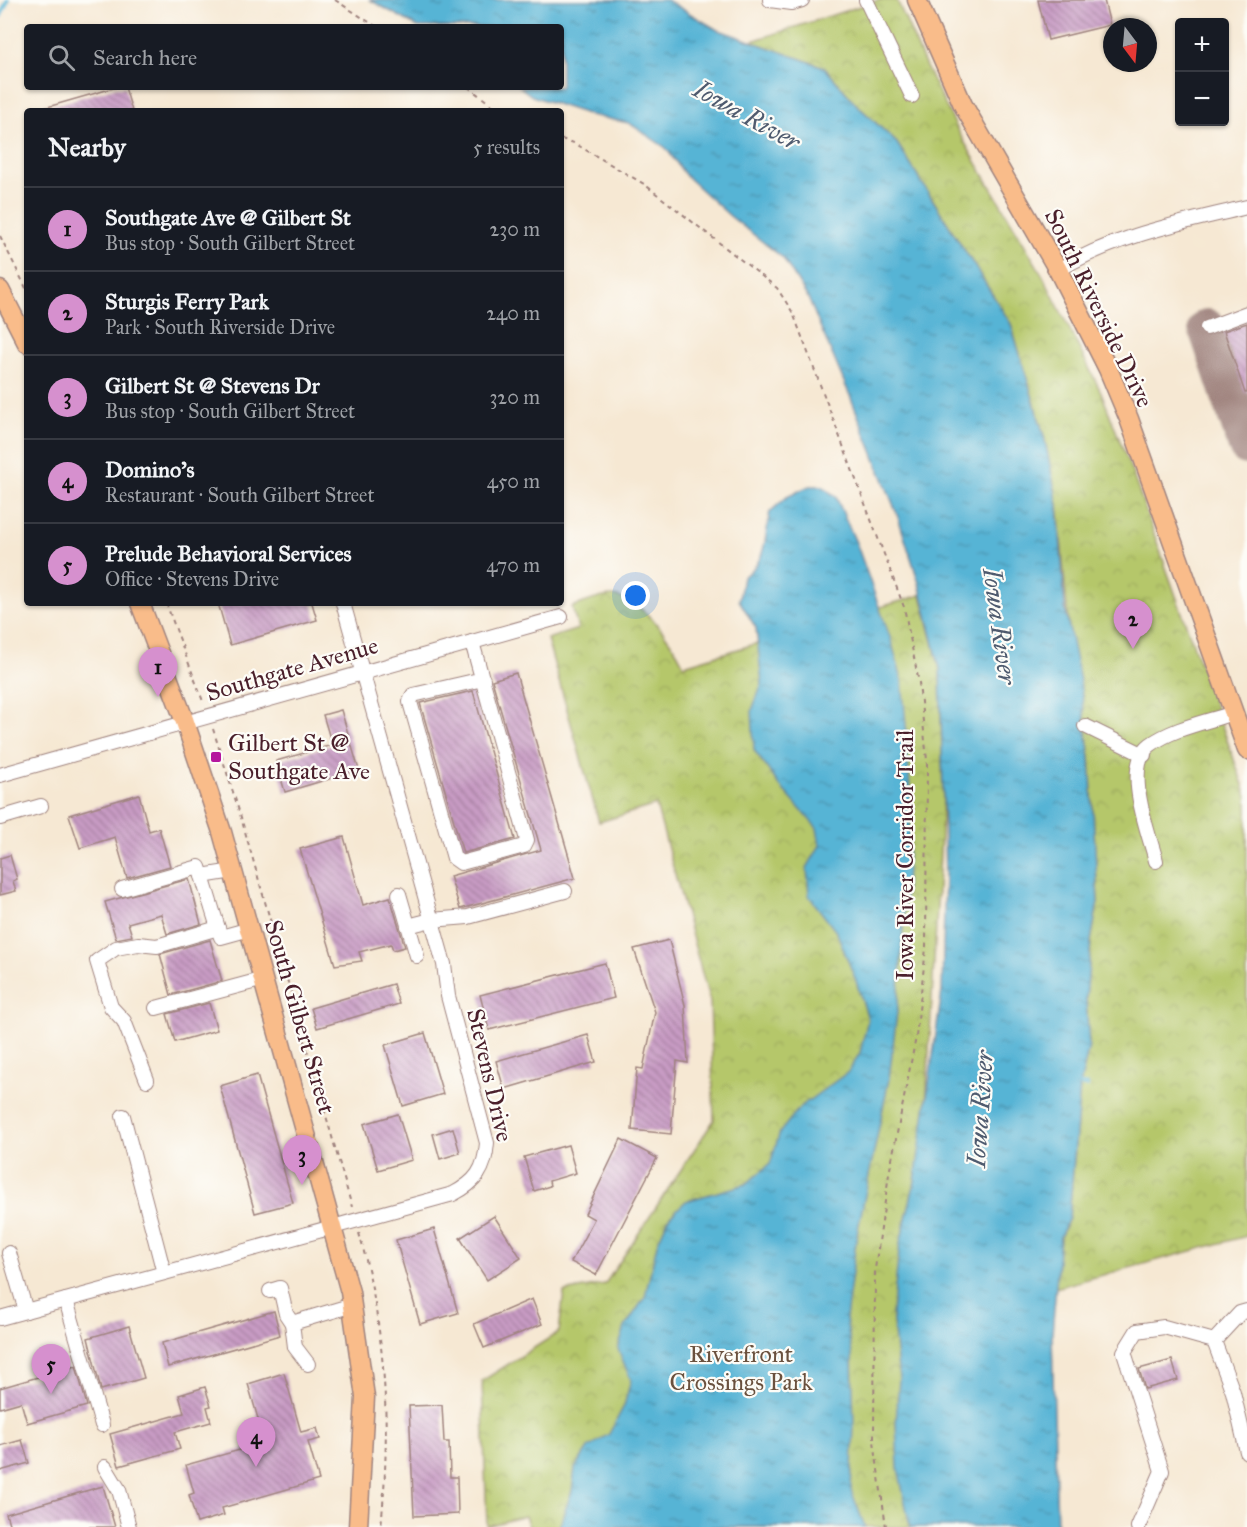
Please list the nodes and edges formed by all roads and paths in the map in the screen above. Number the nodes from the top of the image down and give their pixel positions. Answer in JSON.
{"nodes":[{"id":1,"x":335,"y":0,"type":"edge"},
{"id":2,"x":770,"y":0,"type":"edge"},
{"id":3,"x":802,"y":0,"type":"edge"},
{"id":4,"x":866,"y":0,"type":"edge"},
{"id":5,"x":917,"y":0,"type":"edge"},
{"id":6,"x":372,"y":24,"type":"edge"},
{"id":7,"x":472,"y":90,"type":"edge"},
{"id":8,"x":912,"y":96,"type":"dead end"},
{"id":9,"x":496,"y":108,"type":"edge"},
{"id":10,"x":564,"y":140,"type":"edge"},
{"id":11,"x":1247,"y":207,"type":"edge"},
{"id":12,"x":0,"y":237,"type":"edge"},
{"id":13,"x":1058,"y":270,"type":"junction"},
{"id":14,"x":24,"y":284,"type":"edge"},
{"id":15,"x":0,"y":290,"type":"edge"},
{"id":16,"x":1247,"y":313,"type":"edge"},
{"id":17,"x":1207,"y":328,"type":"dead end"},
{"id":18,"x":24,"y":334,"type":"edge"},
{"id":19,"x":141,"y":606,"type":"edge"},
{"id":20,"x":344,"y":606,"type":"edge"},
{"id":21,"x":561,"y":617,"type":"dead end"},
{"id":22,"x":472,"y":642,"type":"junction"},
{"id":23,"x":363,"y":673,"type":"junction"},
{"id":24,"x":483,"y":679,"type":"junction"},
{"id":25,"x":1233,"y":713,"type":"junction"},
{"id":26,"x":185,"y":722,"type":"junction"},
{"id":27,"x":1085,"y":726,"type":"dead end"},
{"id":28,"x":1247,"y":750,"type":"edge"},
{"id":29,"x":1144,"y":755,"type":"junction"},
{"id":30,"x":0,"y":775,"type":"edge"},
{"id":31,"x":41,"y":806,"type":"dead end"},
{"id":32,"x":0,"y":818,"type":"edge"},
{"id":33,"x":1156,"y":861,"type":"dead end"},
{"id":34,"x":233,"y":871,"type":"junction"},
{"id":35,"x":202,"y":876,"type":"junction"},
{"id":36,"x":122,"y":889,"type":"dead end"},
{"id":37,"x":565,"y":891,"type":"dead end"},
{"id":38,"x":399,"y":894,"type":"dead end"},
{"id":39,"x":431,"y":920,"type":"junction"},
{"id":40,"x":408,"y":926,"type":"junction"},
{"id":41,"x":218,"y":928,"type":"junction"},
{"id":42,"x":250,"y":929,"type":"junction"},
{"id":43,"x":417,"y":956,"type":"dead end"},
{"id":44,"x":264,"y":979,"type":"junction"},
{"id":45,"x":156,"y":1008,"type":"dead end"},
{"id":46,"x":147,"y":1080,"type":"dead end"},
{"id":47,"x":123,"y":1116,"type":"dead end"},
{"id":48,"x":334,"y":1226,"type":"junction"},
{"id":49,"x":9,"y":1253,"type":"dead end"},
{"id":50,"x":164,"y":1274,"type":"junction"},
{"id":51,"x":270,"y":1291,"type":"dead end"},
{"id":52,"x":66,"y":1300,"type":"junction"},
{"id":53,"x":353,"y":1305,"type":"junction"},
{"id":54,"x":26,"y":1311,"type":"junction"},
{"id":55,"x":1247,"y":1311,"type":"edge"},
{"id":56,"x":0,"y":1318,"type":"edge"},
{"id":57,"x":292,"y":1323,"type":"junction"},
{"id":58,"x":1214,"y":1341,"type":"junction"},
{"id":59,"x":308,"y":1364,"type":"dead end"},
{"id":60,"x":102,"y":1425,"type":"dead end"},
{"id":61,"x":1247,"y":1452,"type":"edge"},
{"id":62,"x":105,"y":1467,"type":"dead end"},
{"id":63,"x":129,"y":1527,"type":"edge"},
{"id":64,"x":358,"y":1527,"type":"edge"},
{"id":65,"x":886,"y":1527,"type":"edge"},
{"id":66,"x":1138,"y":1527,"type":"edge"}],
"edges":[{"from":1,"to":6,"type":"path"},
{"from":2,"to":3,"type":"street"},
{"from":4,"to":8,"type":"street"},
{"from":5,"to":13,"type":"main road","name":"South Riverside Drive"},
{"from":7,"to":9,"type":"path"},
{"from":10,"to":65,"type":"path","name":"Iowa River Corridor Trail"},
{"from":11,"to":13,"type":"street"},
{"from":12,"to":14,"type":"path"},
{"from":13,"to":25,"type":"main road","name":"South Riverside Drive"},
{"from":15,"to":18,"type":"main road"},
{"from":16,"to":17,"type":"street"},
{"from":19,"to":26,"type":"main road","name":"South Gilbert Street"},
{"from":20,"to":23,"type":"street","name":"Stevens Drive"},
{"from":21,"to":22,"type":"street","name":"Southgate Avenue"},
{"from":22,"to":23,"type":"street","name":"Southgate Avenue"},
{"from":22,"to":24,"type":"street"},
{"from":23,"to":26,"type":"street","name":"Southgate Avenue"},
{"from":23,"to":39,"type":"street","name":"Stevens Drive"},
{"from":24,"to":24,"type":"street"},
{"from":25,"to":28,"type":"main road","name":"South Riverside Drive"},
{"from":25,"to":29,"type":"street"},
{"from":26,"to":30,"type":"street","name":"Southgate Avenue"},
{"from":26,"to":34,"type":"main road","name":"South Gilbert Street"},
{"from":27,"to":29,"type":"street"},
{"from":29,"to":33,"type":"street"},
{"from":31,"to":32,"type":"street"},
{"from":34,"to":35,"type":"street"},
{"from":34,"to":42,"type":"main road","name":"South Gilbert Street"},
{"from":35,"to":36,"type":"street"},
{"from":35,"to":41,"type":"street"},
{"from":37,"to":39,"type":"street"},
{"from":38,"to":40,"type":"street"},
{"from":39,"to":40,"type":"street"},
{"from":39,"to":48,"type":"street","name":"Stevens Drive"},
{"from":40,"to":43,"type":"street"},
{"from":41,"to":42,"type":"street"},
{"from":41,"to":46,"type":"street"},
{"from":42,"to":44,"type":"main road","name":"South Gilbert Street"},
{"from":44,"to":45,"type":"street"},
{"from":44,"to":48,"type":"main road","name":"South Gilbert Street"},
{"from":47,"to":50,"type":"street"},
{"from":48,"to":50,"type":"street","name":"Stevens Drive"},
{"from":48,"to":53,"type":"main road","name":"South Gilbert Street"},
{"from":49,"to":54,"type":"street"},
{"from":50,"to":52,"type":"street","name":"Stevens Drive"},
{"from":51,"to":57,"type":"street"},
{"from":52,"to":54,"type":"street","name":"Stevens Drive"},
{"from":52,"to":60,"type":"street"},
{"from":53,"to":57,"type":"street"},
{"from":53,"to":64,"type":"main road","name":"South Gilbert Street"},
{"from":54,"to":56,"type":"street","name":"Stevens Drive"},
{"from":55,"to":58,"type":"street"},
{"from":57,"to":59,"type":"street"},
{"from":58,"to":61,"type":"street"},
{"from":58,"to":66,"type":"street"},
{"from":62,"to":63,"type":"street"}]}
